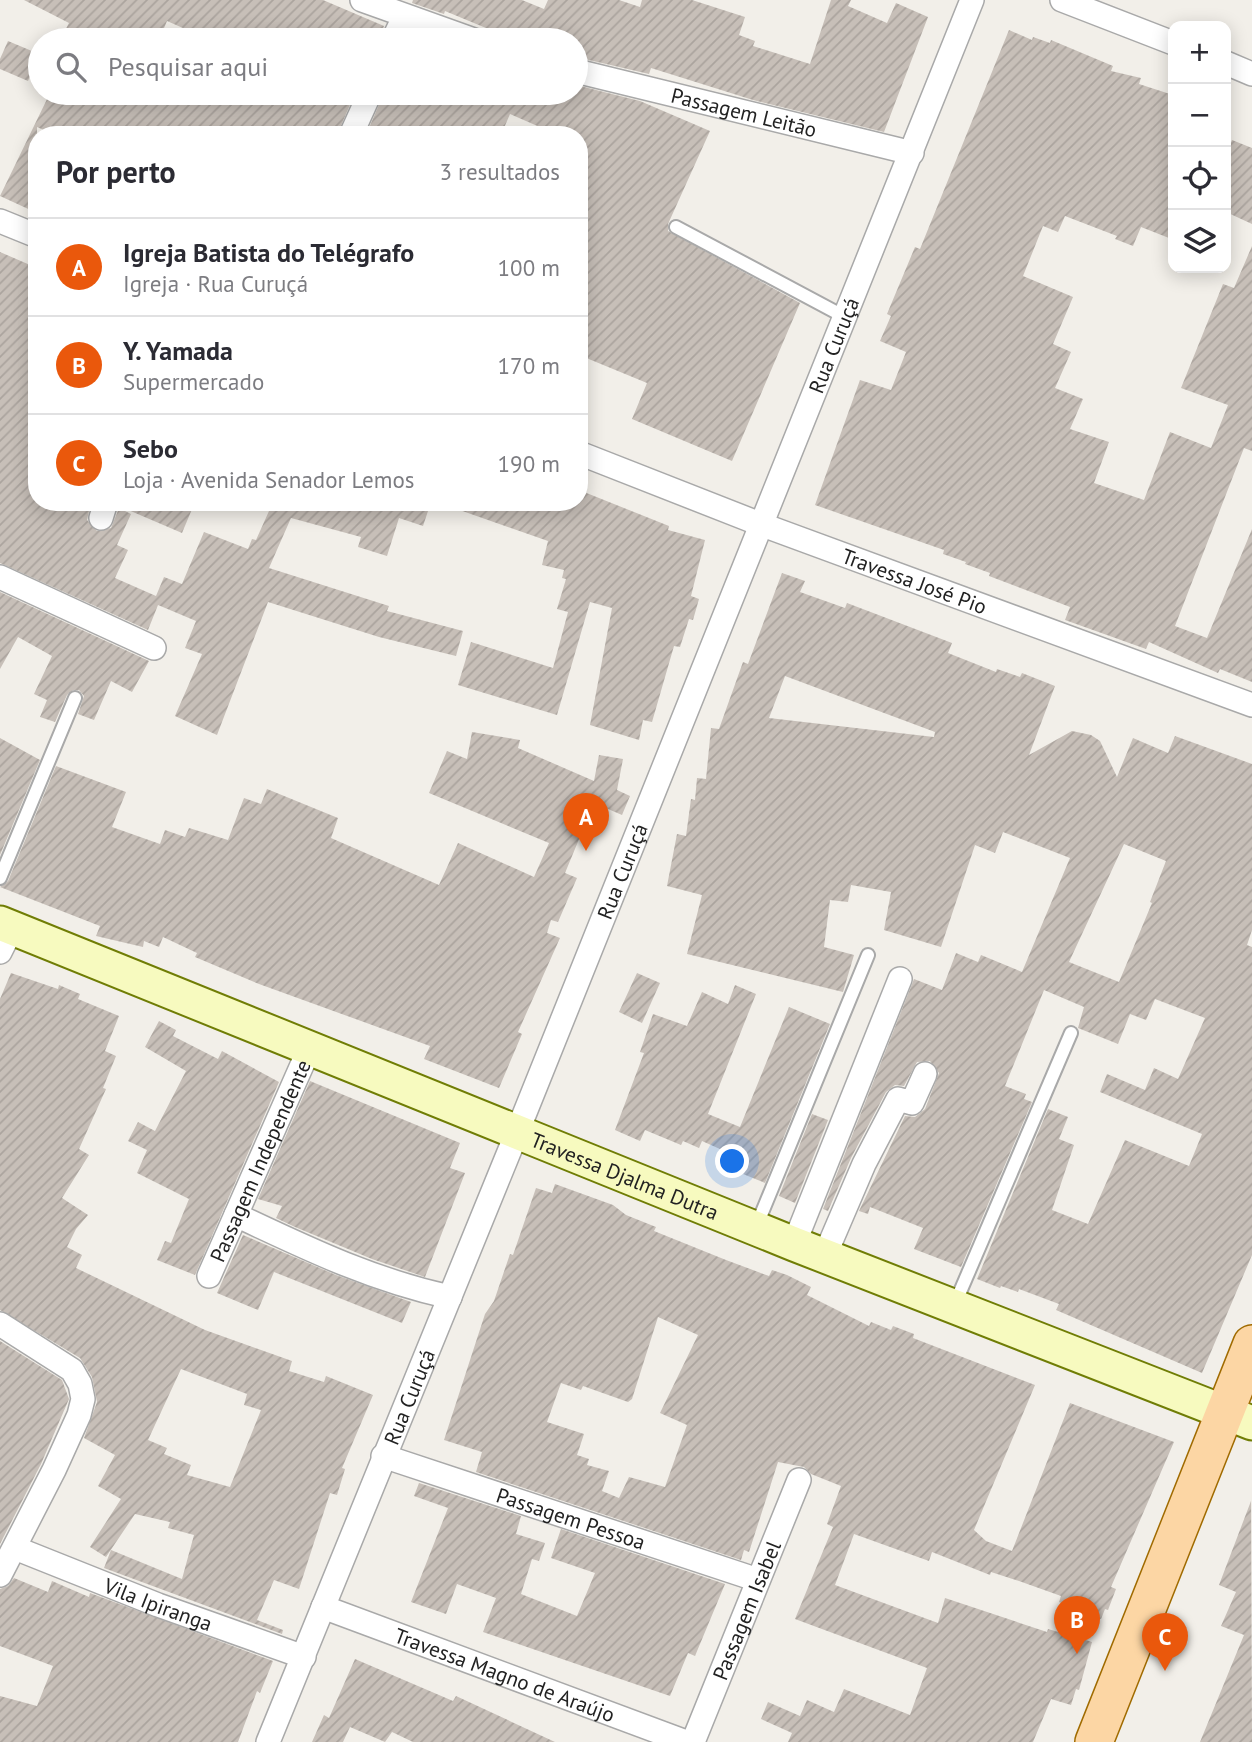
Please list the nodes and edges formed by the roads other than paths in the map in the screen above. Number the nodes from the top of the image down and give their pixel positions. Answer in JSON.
{"nodes":[{"id":1,"x":362,"y":0,"type":"edge"},
{"id":2,"x":972,"y":0,"type":"edge"},
{"id":3,"x":1062,"y":0,"type":"edge"},
{"id":4,"x":404,"y":17,"type":"junction"},
{"id":5,"x":399,"y":28,"type":"edge"},
{"id":6,"x":437,"y":28,"type":"edge"},
{"id":7,"x":1168,"y":41,"type":"edge"},
{"id":8,"x":1231,"y":65,"type":"edge"},
{"id":9,"x":588,"y":74,"type":"edge"},
{"id":10,"x":1252,"y":74,"type":"edge"},
{"id":11,"x":365,"y":105,"type":"edge"},
{"id":12,"x":355,"y":126,"type":"edge"},
{"id":13,"x":912,"y":153,"type":"junction"},
{"id":14,"x":0,"y":221,"type":"edge"},
{"id":15,"x":676,"y":227,"type":"dead end"},
{"id":16,"x":28,"y":232,"type":"edge"},
{"id":17,"x":845,"y":317,"type":"junction"},
{"id":18,"x":588,"y":457,"type":"edge"},
{"id":19,"x":760,"y":524,"type":"junction"},
{"id":20,"x":0,"y":577,"type":"edge"},
{"id":21,"x":154,"y":648,"type":"dead end"},
{"id":22,"x":75,"y":698,"type":"dead end"},
{"id":23,"x":1252,"y":705,"type":"edge"},
{"id":24,"x":0,"y":878,"type":"edge"},
{"id":25,"x":4,"y":934,"type":"edge"},
{"id":26,"x":868,"y":956,"type":"dead end"},
{"id":27,"x":900,"y":979,"type":"dead end"},
{"id":28,"x":1071,"y":1033,"type":"dead end"},
{"id":29,"x":310,"y":1047,"type":"junction"},
{"id":30,"x":925,"y":1074,"type":"dead end"},
{"id":31,"x":518,"y":1130,"type":"junction"},
{"id":32,"x":236,"y":1215,"type":"junction"},
{"id":33,"x":755,"y":1228,"type":"junction"},
{"id":34,"x":794,"y":1244,"type":"junction"},
{"id":35,"x":825,"y":1255,"type":"junction"},
{"id":36,"x":209,"y":1276,"type":"dead end"},
{"id":37,"x":450,"y":1297,"type":"junction"},
{"id":38,"x":954,"y":1307,"type":"junction"},
{"id":39,"x":0,"y":1324,"type":"edge"},
{"id":40,"x":1252,"y":1344,"type":"edge"},
{"id":41,"x":1238,"y":1417,"type":"edge"},
{"id":42,"x":383,"y":1456,"type":"junction"},
{"id":43,"x":799,"y":1480,"type":"dead end"},
{"id":44,"x":15,"y":1548,"type":"junction"},
{"id":45,"x":0,"y":1575,"type":"edge"},
{"id":46,"x":758,"y":1580,"type":"junction"},
{"id":47,"x":323,"y":1607,"type":"junction"},
{"id":48,"x":304,"y":1657,"type":"junction"},
{"id":49,"x":268,"y":1742,"type":"edge"},
{"id":50,"x":687,"y":1742,"type":"edge"},
{"id":51,"x":693,"y":1742,"type":"edge"},
{"id":52,"x":1094,"y":1742,"type":"edge"}],
"edges":[{"from":1,"to":4,"type":"street"},
{"from":2,"to":13,"type":"street","name":"Rua Curuçá"},
{"from":3,"to":7,"type":"street"},
{"from":4,"to":5,"type":"street"},
{"from":4,"to":6,"type":"street"},
{"from":8,"to":10,"type":"street"},
{"from":9,"to":13,"type":"street","name":"Passagem Leitão"},
{"from":11,"to":12,"type":"street"},
{"from":13,"to":17,"type":"street","name":"Rua Curuçá"},
{"from":14,"to":16,"type":"street"},
{"from":15,"to":17,"type":"lane"},
{"from":17,"to":19,"type":"street","name":"Rua Curuçá"},
{"from":18,"to":19,"type":"street","name":"Travessa José Pio"},
{"from":19,"to":23,"type":"street","name":"Travessa José Pio"},
{"from":19,"to":31,"type":"street","name":"Rua Curuçá"},
{"from":20,"to":21,"type":"street"},
{"from":22,"to":24,"type":"lane"},
{"from":25,"to":29,"type":"street","name":"Travessa Djalma Dutra"},
{"from":26,"to":33,"type":"lane"},
{"from":27,"to":34,"type":"street"},
{"from":28,"to":38,"type":"lane"},
{"from":29,"to":31,"type":"street","name":"Travessa Djalma Dutra"},
{"from":29,"to":32,"type":"street","name":"Passagem Independente"},
{"from":30,"to":35,"type":"street"},
{"from":31,"to":33,"type":"street","name":"Travessa Djalma Dutra"},
{"from":31,"to":37,"type":"street","name":"Rua Curuçá"},
{"from":32,"to":36,"type":"street","name":"Passagem Independente"},
{"from":32,"to":37,"type":"street"},
{"from":33,"to":34,"type":"street","name":"Travessa Djalma Dutra"},
{"from":34,"to":35,"type":"street","name":"Travessa Djalma Dutra"},
{"from":35,"to":38,"type":"street","name":"Travessa Djalma Dutra"},
{"from":37,"to":42,"type":"street","name":"Rua Curuçá"},
{"from":38,"to":41,"type":"street","name":"Travessa Djalma Dutra"},
{"from":39,"to":44,"type":"street"},
{"from":40,"to":41,"type":"main road"},
{"from":41,"to":52,"type":"main road"},
{"from":42,"to":46,"type":"street","name":"Passagem Pessoa"},
{"from":42,"to":47,"type":"street","name":"Rua Curuçá"},
{"from":43,"to":46,"type":"street","name":"Passagem Isabel"},
{"from":44,"to":45,"type":"street"},
{"from":44,"to":48,"type":"street","name":"Vila Ipiranga"},
{"from":46,"to":51,"type":"street","name":"Passagem Isabel"},
{"from":47,"to":48,"type":"street","name":"Rua Curuçá"},
{"from":47,"to":50,"type":"street","name":"Travessa Magno de Araújo"},
{"from":48,"to":49,"type":"street","name":"Rua Curuçá"}]}
